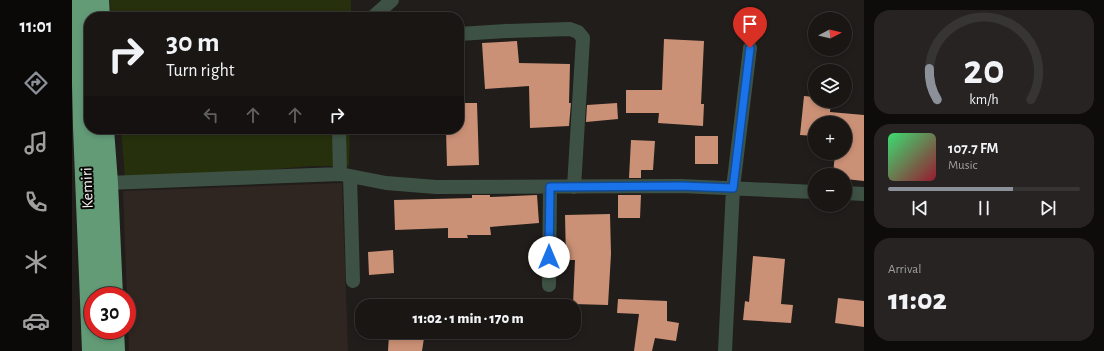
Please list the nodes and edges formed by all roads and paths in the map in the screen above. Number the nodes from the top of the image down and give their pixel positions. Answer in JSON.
{"nodes":[{"id":1,"x":81,"y":0,"type":"edge"},
{"id":2,"x":98,"y":0,"type":"edge"},
{"id":3,"x":392,"y":0,"type":"edge"},
{"id":4,"x":99,"y":12,"type":"edge"},
{"id":5,"x":379,"y":12,"type":"edge"},
{"id":6,"x":464,"y":34,"type":"edge"},
{"id":7,"x":84,"y":35,"type":"edge"},
{"id":8,"x":750,"y":48,"type":"dead end"},
{"id":9,"x":92,"y":134,"type":"edge"},
{"id":10,"x":94,"y":134,"type":"edge"},
{"id":11,"x":340,"y":134,"type":"edge"},
{"id":12,"x":345,"y":175,"type":"junction"},
{"id":13,"x":107,"y":183,"type":"junction"},
{"id":14,"x":574,"y":186,"type":"junction"},
{"id":15,"x":550,"y":187,"type":"junction"},
{"id":16,"x":733,"y":188,"type":"junction"},
{"id":17,"x":808,"y":192,"type":"edge"},
{"id":18,"x":852,"y":193,"type":"edge"},
{"id":19,"x":864,"y":194,"type":"edge"},
{"id":20,"x":353,"y":281,"type":"dead end"},
{"id":21,"x":549,"y":285,"type":"dead end"},
{"id":22,"x":112,"y":287,"type":"edge"},
{"id":23,"x":113,"y":339,"type":"edge"},
{"id":24,"x":94,"y":351,"type":"edge"},
{"id":25,"x":114,"y":351,"type":"edge"},
{"id":26,"x":725,"y":351,"type":"edge"}],
"edges":[{"from":1,"to":7,"type":"highway","name":"Kemiri"},
{"from":2,"to":4,"type":"highway"},
{"from":3,"to":5,"type":"street"},
{"from":6,"to":14,"type":"street"},
{"from":8,"to":16,"type":"street"},
{"from":9,"to":24,"type":"highway","name":"Kemiri"},
{"from":10,"to":13,"type":"highway","name":"Kemiri"},
{"from":11,"to":12,"type":"street"},
{"from":12,"to":13,"type":"street"},
{"from":12,"to":15,"type":"street"},
{"from":12,"to":20,"type":"street"},
{"from":13,"to":22,"type":"highway","name":"Kemiri"},
{"from":14,"to":15,"type":"street"},
{"from":14,"to":16,"type":"street"},
{"from":15,"to":21,"type":"street"},
{"from":16,"to":17,"type":"street"},
{"from":16,"to":26,"type":"street"},
{"from":18,"to":19,"type":"street"},
{"from":23,"to":25,"type":"highway"}]}
